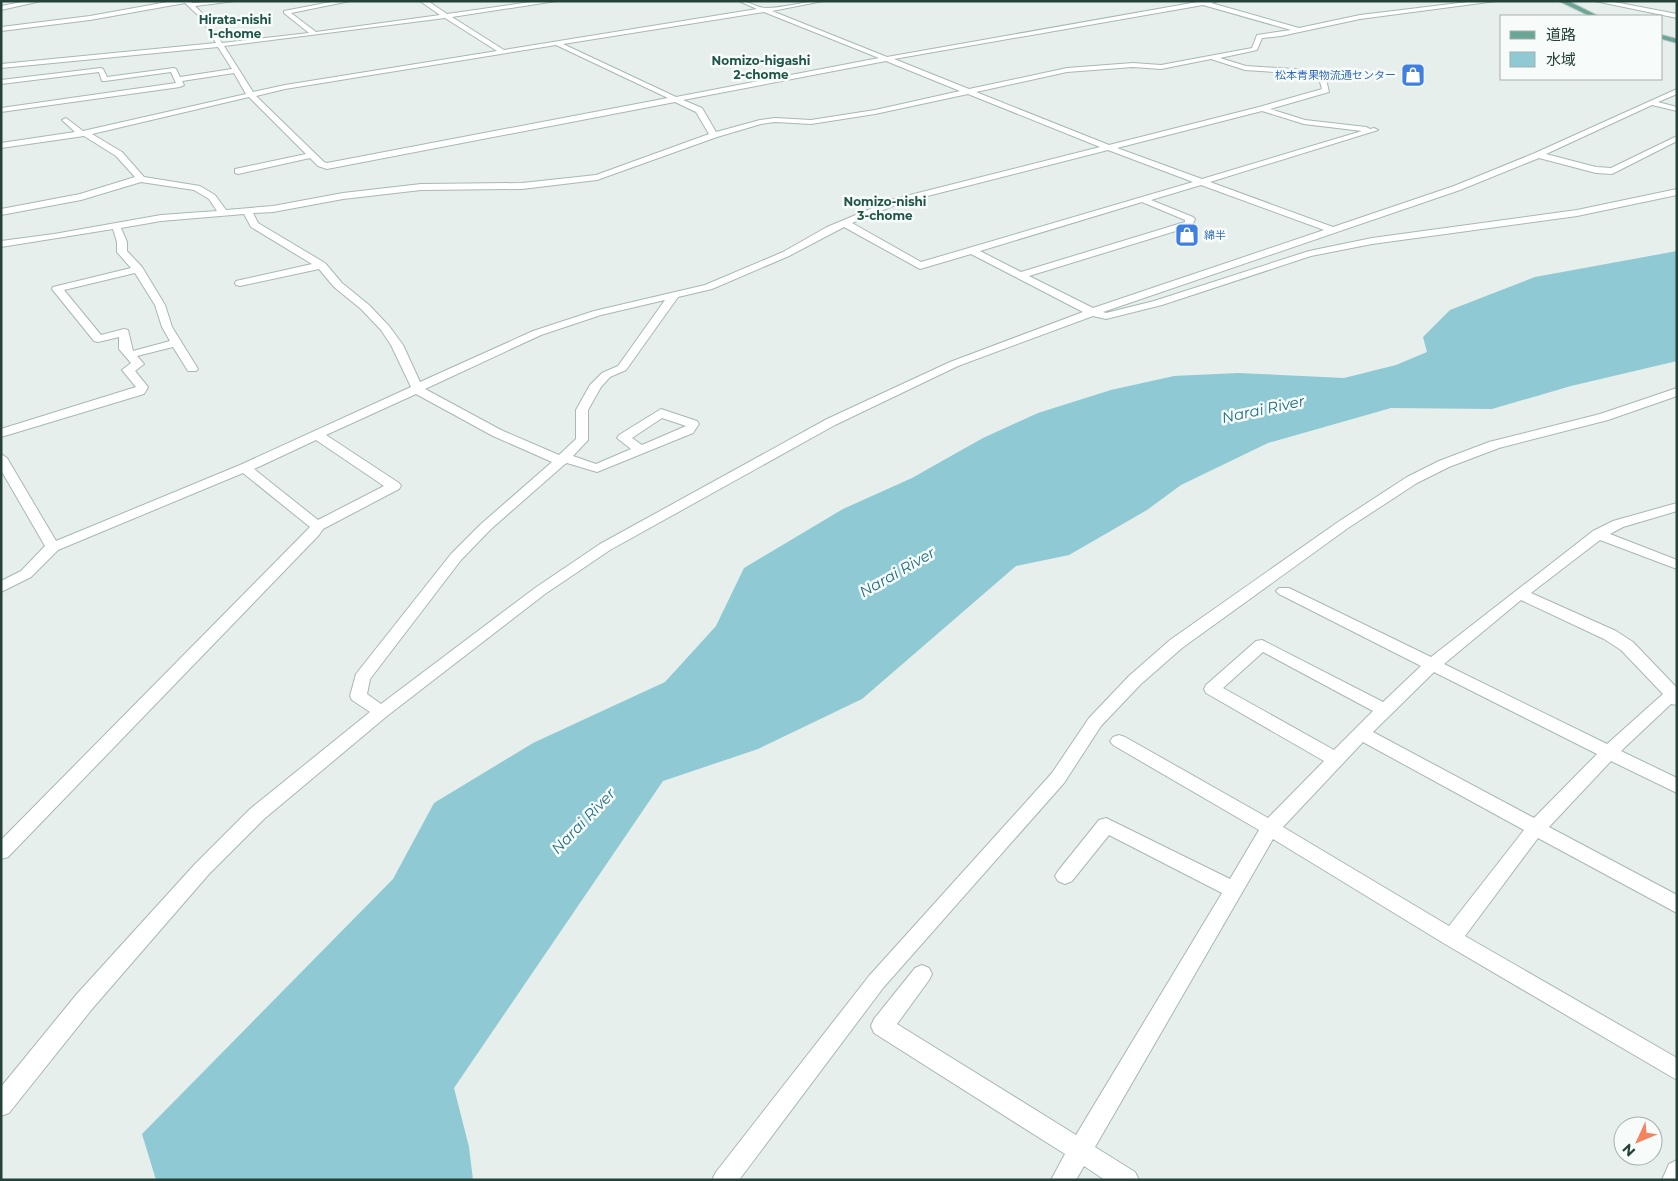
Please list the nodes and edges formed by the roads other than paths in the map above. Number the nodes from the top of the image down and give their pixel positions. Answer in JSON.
{"nodes":[{"id":1,"x":38,"y":1,"type":"edge"},
{"id":2,"x":232,"y":1,"type":"edge"},
{"id":3,"x":347,"y":1,"type":"edge"},
{"id":4,"x":422,"y":1,"type":"edge"},
{"id":5,"x":553,"y":1,"type":"edge"},
{"id":6,"x":742,"y":1,"type":"edge"},
{"id":7,"x":820,"y":1,"type":"edge"},
{"id":8,"x":1215,"y":1,"type":"edge"},
{"id":9,"x":1493,"y":1,"type":"edge"},
{"id":10,"x":1562,"y":1,"type":"edge"},
{"id":11,"x":1598,"y":1,"type":"edge"},
{"id":12,"x":1200,"y":2,"type":"edge"},
{"id":13,"x":188,"y":3,"type":"edge"},
{"id":14,"x":1,"y":8,"type":"edge"},
{"id":15,"x":765,"y":10,"type":"junction"},
{"id":16,"x":1593,"y":15,"type":"edge"},
{"id":17,"x":447,"y":16,"type":"junction"},
{"id":18,"x":1677,"y":16,"type":"edge"},
{"id":19,"x":1,"y":29,"type":"edge"},
{"id":20,"x":1298,"y":30,"type":"junction"},
{"id":21,"x":315,"y":34,"type":"junction"},
{"id":22,"x":1663,"y":37,"type":"edge"},
{"id":23,"x":1677,"y":41,"type":"edge"},
{"id":24,"x":559,"y":45,"type":"junction"},
{"id":25,"x":222,"y":46,"type":"junction"},
{"id":26,"x":505,"y":53,"type":"junction"},
{"id":27,"x":1211,"y":58,"type":"junction"},
{"id":28,"x":887,"y":59,"type":"junction"},
{"id":29,"x":34,"y":62,"type":"junction"},
{"id":30,"x":1,"y":66,"type":"edge"},
{"id":31,"x":235,"y":71,"type":"junction"},
{"id":32,"x":37,"y":78,"type":"junction"},
{"id":33,"x":105,"y":79,"type":"junction"},
{"id":34,"x":178,"y":79,"type":"junction"},
{"id":35,"x":96,"y":80,"type":"dead end"},
{"id":36,"x":1,"y":82,"type":"edge"},
{"id":37,"x":1677,"y":91,"type":"edge"},
{"id":38,"x":968,"y":92,"type":"junction"},
{"id":39,"x":252,"y":94,"type":"junction"},
{"id":40,"x":40,"y":96,"type":"junction"},
{"id":41,"x":676,"y":99,"type":"junction"},
{"id":42,"x":1651,"y":103,"type":"junction"},
{"id":43,"x":1262,"y":109,"type":"junction"},
{"id":44,"x":1677,"y":109,"type":"edge"},
{"id":45,"x":1,"y":110,"type":"edge"},
{"id":46,"x":66,"y":120,"type":"dead end"},
{"id":47,"x":83,"y":133,"type":"junction"},
{"id":48,"x":714,"y":134,"type":"junction"},
{"id":49,"x":1677,"y":138,"type":"edge"},
{"id":50,"x":1,"y":146,"type":"edge"},
{"id":51,"x":1109,"y":148,"type":"junction"},
{"id":52,"x":1538,"y":155,"type":"junction"},
{"id":53,"x":314,"y":156,"type":"junction"},
{"id":54,"x":238,"y":171,"type":"dead end"},
{"id":55,"x":141,"y":179,"type":"junction"},
{"id":56,"x":1201,"y":182,"type":"junction"},
{"id":57,"x":1677,"y":192,"type":"edge"},
{"id":58,"x":1142,"y":199,"type":"junction"},
{"id":59,"x":1,"y":212,"type":"edge"},
{"id":60,"x":248,"y":212,"type":"junction"},
{"id":61,"x":224,"y":214,"type":"junction"},
{"id":62,"x":844,"y":223,"type":"junction"},
{"id":63,"x":116,"y":226,"type":"junction"},
{"id":64,"x":1333,"y":230,"type":"junction"},
{"id":65,"x":1,"y":244,"type":"edge"},
{"id":66,"x":971,"y":250,"type":"junction"},
{"id":67,"x":321,"y":265,"type":"junction"},
{"id":68,"x":138,"y":269,"type":"junction"},
{"id":69,"x":1021,"y":276,"type":"junction"},
{"id":70,"x":240,"y":284,"type":"dead end"},
{"id":71,"x":675,"y":294,"type":"junction"},
{"id":72,"x":1092,"y":312,"type":"junction"},
{"id":73,"x":177,"y":343,"type":"junction"},
{"id":74,"x":129,"y":355,"type":"junction"},
{"id":75,"x":192,"y":369,"type":"dead end"},
{"id":76,"x":418,"y":390,"type":"junction"},
{"id":77,"x":1677,"y":392,"type":"edge"},
{"id":78,"x":1,"y":433,"type":"edge"},
{"id":79,"x":318,"y":436,"type":"junction"},
{"id":80,"x":641,"y":450,"type":"junction"},
{"id":81,"x":1,"y":458,"type":"edge"},
{"id":82,"x":564,"y":460,"type":"junction"},
{"id":83,"x":245,"y":468,"type":"junction"},
{"id":84,"x":1677,"y":507,"type":"edge"},
{"id":85,"x":317,"y":526,"type":"junction"},
{"id":86,"x":1598,"y":534,"type":"junction"},
{"id":87,"x":53,"y":547,"type":"junction"},
{"id":88,"x":1677,"y":565,"type":"edge"},
{"id":89,"x":1,"y":587,"type":"edge"},
{"id":90,"x":1284,"y":591,"type":"dead end"},
{"id":91,"x":1520,"y":594,"type":"junction"},
{"id":92,"x":1432,"y":664,"type":"junction"},
{"id":93,"x":1676,"y":696,"type":"edge"},
{"id":94,"x":1384,"y":710,"type":"junction"},
{"id":95,"x":381,"y":712,"type":"junction"},
{"id":96,"x":1361,"y":733,"type":"junction"},
{"id":97,"x":1119,"y":741,"type":"dead end"},
{"id":98,"x":1609,"y":752,"type":"junction"},
{"id":99,"x":1335,"y":759,"type":"junction"},
{"id":100,"x":1677,"y":786,"type":"edge"},
{"id":101,"x":1270,"y":828,"type":"junction"},
{"id":102,"x":1535,"y":829,"type":"junction"},
{"id":103,"x":1,"y":852,"type":"edge"},
{"id":104,"x":1065,"y":876,"type":"dead end"},
{"id":105,"x":1234,"y":890,"type":"junction"},
{"id":106,"x":1677,"y":905,"type":"edge"},
{"id":107,"x":1452,"y":938,"type":"junction"},
{"id":108,"x":922,"y":974,"type":"dead end"},
{"id":109,"x":1677,"y":1070,"type":"edge"},
{"id":110,"x":1,"y":1104,"type":"edge"},
{"id":111,"x":1080,"y":1150,"type":"junction"},
{"id":112,"x":1677,"y":1172,"type":"edge"},
{"id":113,"x":724,"y":1180,"type":"edge"},
{"id":114,"x":1063,"y":1180,"type":"edge"},
{"id":115,"x":1127,"y":1180,"type":"edge"},
{"id":116,"x":1674,"y":1180,"type":"edge"}],
"edges":[{"from":1,"to":14,"type":"street"},
{"from":2,"to":13,"type":"street"},
{"from":3,"to":21,"type":"street"},
{"from":4,"to":17,"type":"street"},
{"from":5,"to":17,"type":"street"},
{"from":6,"to":15,"type":"street"},
{"from":7,"to":15,"type":"street"},
{"from":8,"to":12,"type":"street"},
{"from":9,"to":20,"type":"street"},
{"from":10,"to":16,"type":"main road"},
{"from":11,"to":18,"type":"street"},
{"from":12,"to":20,"type":"street"},
{"from":12,"to":28,"type":"street"},
{"from":13,"to":19,"type":"street"},
{"from":13,"to":25,"type":"street"},
{"from":15,"to":24,"type":"street"},
{"from":15,"to":28,"type":"street"},
{"from":17,"to":21,"type":"street"},
{"from":17,"to":26,"type":"street"},
{"from":20,"to":27,"type":"street"},
{"from":21,"to":25,"type":"street"},
{"from":22,"to":23,"type":"main road"},
{"from":24,"to":26,"type":"street"},
{"from":24,"to":41,"type":"street"},
{"from":25,"to":29,"type":"street"},
{"from":25,"to":31,"type":"street"},
{"from":26,"to":39,"type":"street"},
{"from":27,"to":38,"type":"street"},
{"from":27,"to":43,"type":"street"},
{"from":28,"to":38,"type":"street"},
{"from":28,"to":41,"type":"street"},
{"from":29,"to":30,"type":"street"},
{"from":29,"to":32,"type":"street"},
{"from":31,"to":34,"type":"street"},
{"from":31,"to":39,"type":"street"},
{"from":32,"to":33,"type":"street"},
{"from":32,"to":36,"type":"street"},
{"from":32,"to":40,"type":"street"},
{"from":33,"to":34,"type":"street"},
{"from":33,"to":35,"type":"street"},
{"from":34,"to":40,"type":"street"},
{"from":37,"to":42,"type":"street"},
{"from":38,"to":48,"type":"street"},
{"from":38,"to":51,"type":"street"},
{"from":39,"to":47,"type":"street"},
{"from":39,"to":53,"type":"street"},
{"from":40,"to":45,"type":"street"},
{"from":41,"to":48,"type":"street"},
{"from":41,"to":53,"type":"street"},
{"from":42,"to":44,"type":"street"},
{"from":42,"to":52,"type":"street"},
{"from":43,"to":51,"type":"street"},
{"from":43,"to":56,"type":"street"},
{"from":46,"to":47,"type":"street"},
{"from":47,"to":50,"type":"street"},
{"from":47,"to":55,"type":"street"},
{"from":48,"to":60,"type":"street"},
{"from":49,"to":52,"type":"street"},
{"from":51,"to":56,"type":"street"},
{"from":51,"to":62,"type":"street"},
{"from":52,"to":64,"type":"street"},
{"from":53,"to":54,"type":"street"},
{"from":55,"to":59,"type":"street"},
{"from":55,"to":61,"type":"street"},
{"from":56,"to":58,"type":"street"},
{"from":56,"to":64,"type":"street"},
{"from":57,"to":72,"type":"street"},
{"from":58,"to":66,"type":"street"},
{"from":58,"to":69,"type":"street"},
{"from":60,"to":61,"type":"street"},
{"from":60,"to":67,"type":"street"},
{"from":61,"to":63,"type":"street"},
{"from":62,"to":66,"type":"street"},
{"from":62,"to":71,"type":"street"},
{"from":63,"to":65,"type":"street"},
{"from":63,"to":68,"type":"street"},
{"from":64,"to":72,"type":"street"},
{"from":66,"to":69,"type":"street"},
{"from":67,"to":70,"type":"street"},
{"from":67,"to":76,"type":"street"},
{"from":68,"to":73,"type":"street"},
{"from":68,"to":74,"type":"street"},
{"from":69,"to":72,"type":"street"},
{"from":71,"to":76,"type":"street"},
{"from":71,"to":82,"type":"street"},
{"from":72,"to":95,"type":"street"},
{"from":73,"to":74,"type":"street"},
{"from":73,"to":75,"type":"street"},
{"from":74,"to":78,"type":"street"},
{"from":76,"to":79,"type":"street"},
{"from":76,"to":82,"type":"street"},
{"from":77,"to":113,"type":"street"},
{"from":79,"to":83,"type":"street"},
{"from":79,"to":85,"type":"street"},
{"from":80,"to":80,"type":"street"},
{"from":80,"to":82,"type":"street"},
{"from":81,"to":87,"type":"street"},
{"from":82,"to":95,"type":"street"},
{"from":83,"to":85,"type":"street"},
{"from":83,"to":87,"type":"street"},
{"from":84,"to":86,"type":"street"},
{"from":85,"to":103,"type":"street"},
{"from":86,"to":88,"type":"street"},
{"from":86,"to":91,"type":"street"},
{"from":87,"to":89,"type":"street"},
{"from":90,"to":92,"type":"street"},
{"from":91,"to":92,"type":"street"},
{"from":91,"to":93,"type":"street"},
{"from":92,"to":94,"type":"street"},
{"from":92,"to":98,"type":"street"},
{"from":93,"to":98,"type":"street"},
{"from":94,"to":96,"type":"street"},
{"from":94,"to":99,"type":"street"},
{"from":95,"to":110,"type":"street"},
{"from":96,"to":99,"type":"street"},
{"from":96,"to":102,"type":"street"},
{"from":97,"to":101,"type":"street"},
{"from":98,"to":100,"type":"street"},
{"from":98,"to":102,"type":"street"},
{"from":99,"to":101,"type":"street"},
{"from":101,"to":105,"type":"street"},
{"from":101,"to":107,"type":"street"},
{"from":102,"to":106,"type":"street"},
{"from":102,"to":107,"type":"street"},
{"from":104,"to":105,"type":"street"},
{"from":105,"to":111,"type":"street"},
{"from":107,"to":109,"type":"street"},
{"from":108,"to":111,"type":"street"},
{"from":111,"to":114,"type":"street"},
{"from":111,"to":115,"type":"street"},
{"from":112,"to":116,"type":"street"}]}
